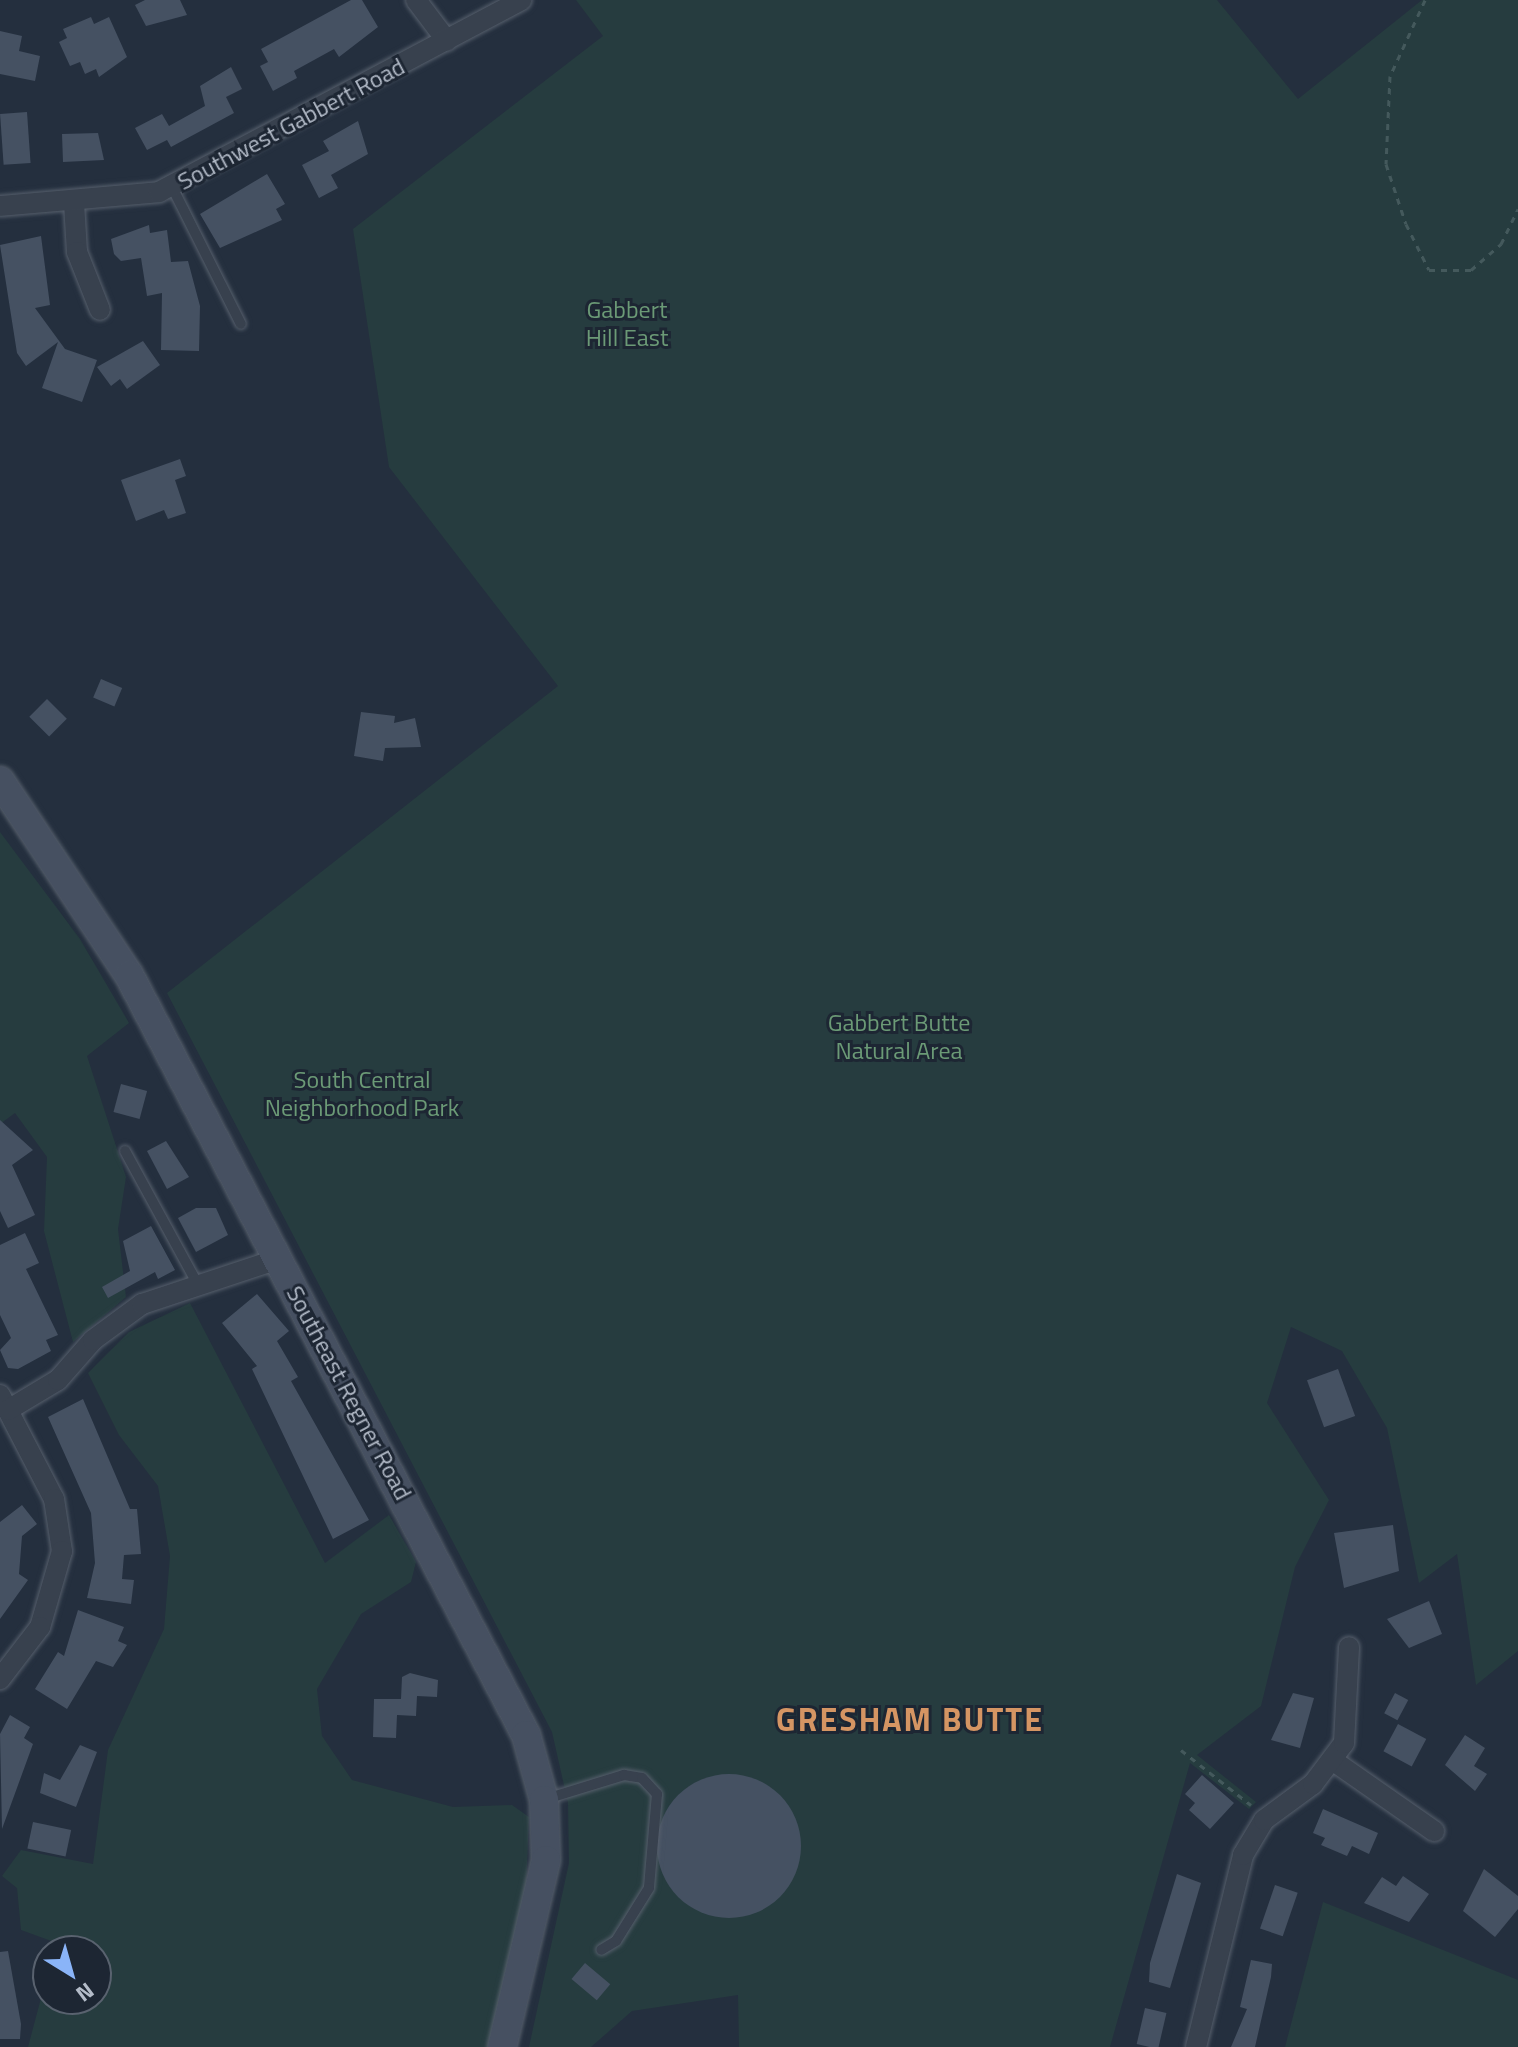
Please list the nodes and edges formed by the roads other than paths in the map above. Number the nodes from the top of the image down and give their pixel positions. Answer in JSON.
{"nodes":[{"id":1,"x":416,"y":0,"type":"edge"},
{"id":2,"x":521,"y":0,"type":"edge"},
{"id":3,"x":447,"y":41,"type":"junction"},
{"id":4,"x":172,"y":187,"type":"junction"},
{"id":5,"x":74,"y":203,"type":"junction"},
{"id":6,"x":0,"y":206,"type":"edge"},
{"id":7,"x":100,"y":310,"type":"dead end"},
{"id":8,"x":241,"y":324,"type":"dead end"},
{"id":9,"x":0,"y":781,"type":"edge"},
{"id":10,"x":125,"y":1151,"type":"dead end"},
{"id":11,"x":278,"y":1259,"type":"junction"},
{"id":12,"x":198,"y":1285,"type":"junction"},
{"id":13,"x":4,"y":1402,"type":"edge"},
{"id":14,"x":1349,"y":1647,"type":"dead end"},
{"id":15,"x":0,"y":1679,"type":"edge"},
{"id":16,"x":1335,"y":1762,"type":"junction"},
{"id":17,"x":544,"y":1800,"type":"junction"},
{"id":18,"x":1434,"y":1831,"type":"dead end"},
{"id":19,"x":601,"y":1950,"type":"dead end"},
{"id":20,"x":502,"y":2047,"type":"edge"},
{"id":21,"x":1196,"y":2047,"type":"edge"}],
"edges":[{"from":1,"to":3,"type":"street"},
{"from":2,"to":3,"type":"street","name":"Southwest Gabbert Road"},
{"from":3,"to":4,"type":"street","name":"Southwest Gabbert Road"},
{"from":4,"to":5,"type":"street","name":"Southwest Gabbert Road"},
{"from":4,"to":8,"type":"lane"},
{"from":5,"to":6,"type":"street","name":"Southwest Gabbert Road"},
{"from":5,"to":7,"type":"street"},
{"from":9,"to":11,"type":"street","name":"Southeast Regner Road"},
{"from":10,"to":12,"type":"lane"},
{"from":11,"to":12,"type":"street"},
{"from":11,"to":17,"type":"street","name":"Southeast Regner Road"},
{"from":12,"to":13,"type":"street"},
{"from":13,"to":15,"type":"street"},
{"from":14,"to":16,"type":"street"},
{"from":16,"to":18,"type":"street"},
{"from":16,"to":21,"type":"street"},
{"from":17,"to":19,"type":"lane"},
{"from":17,"to":20,"type":"street","name":"Southeast Regner Road"}]}
